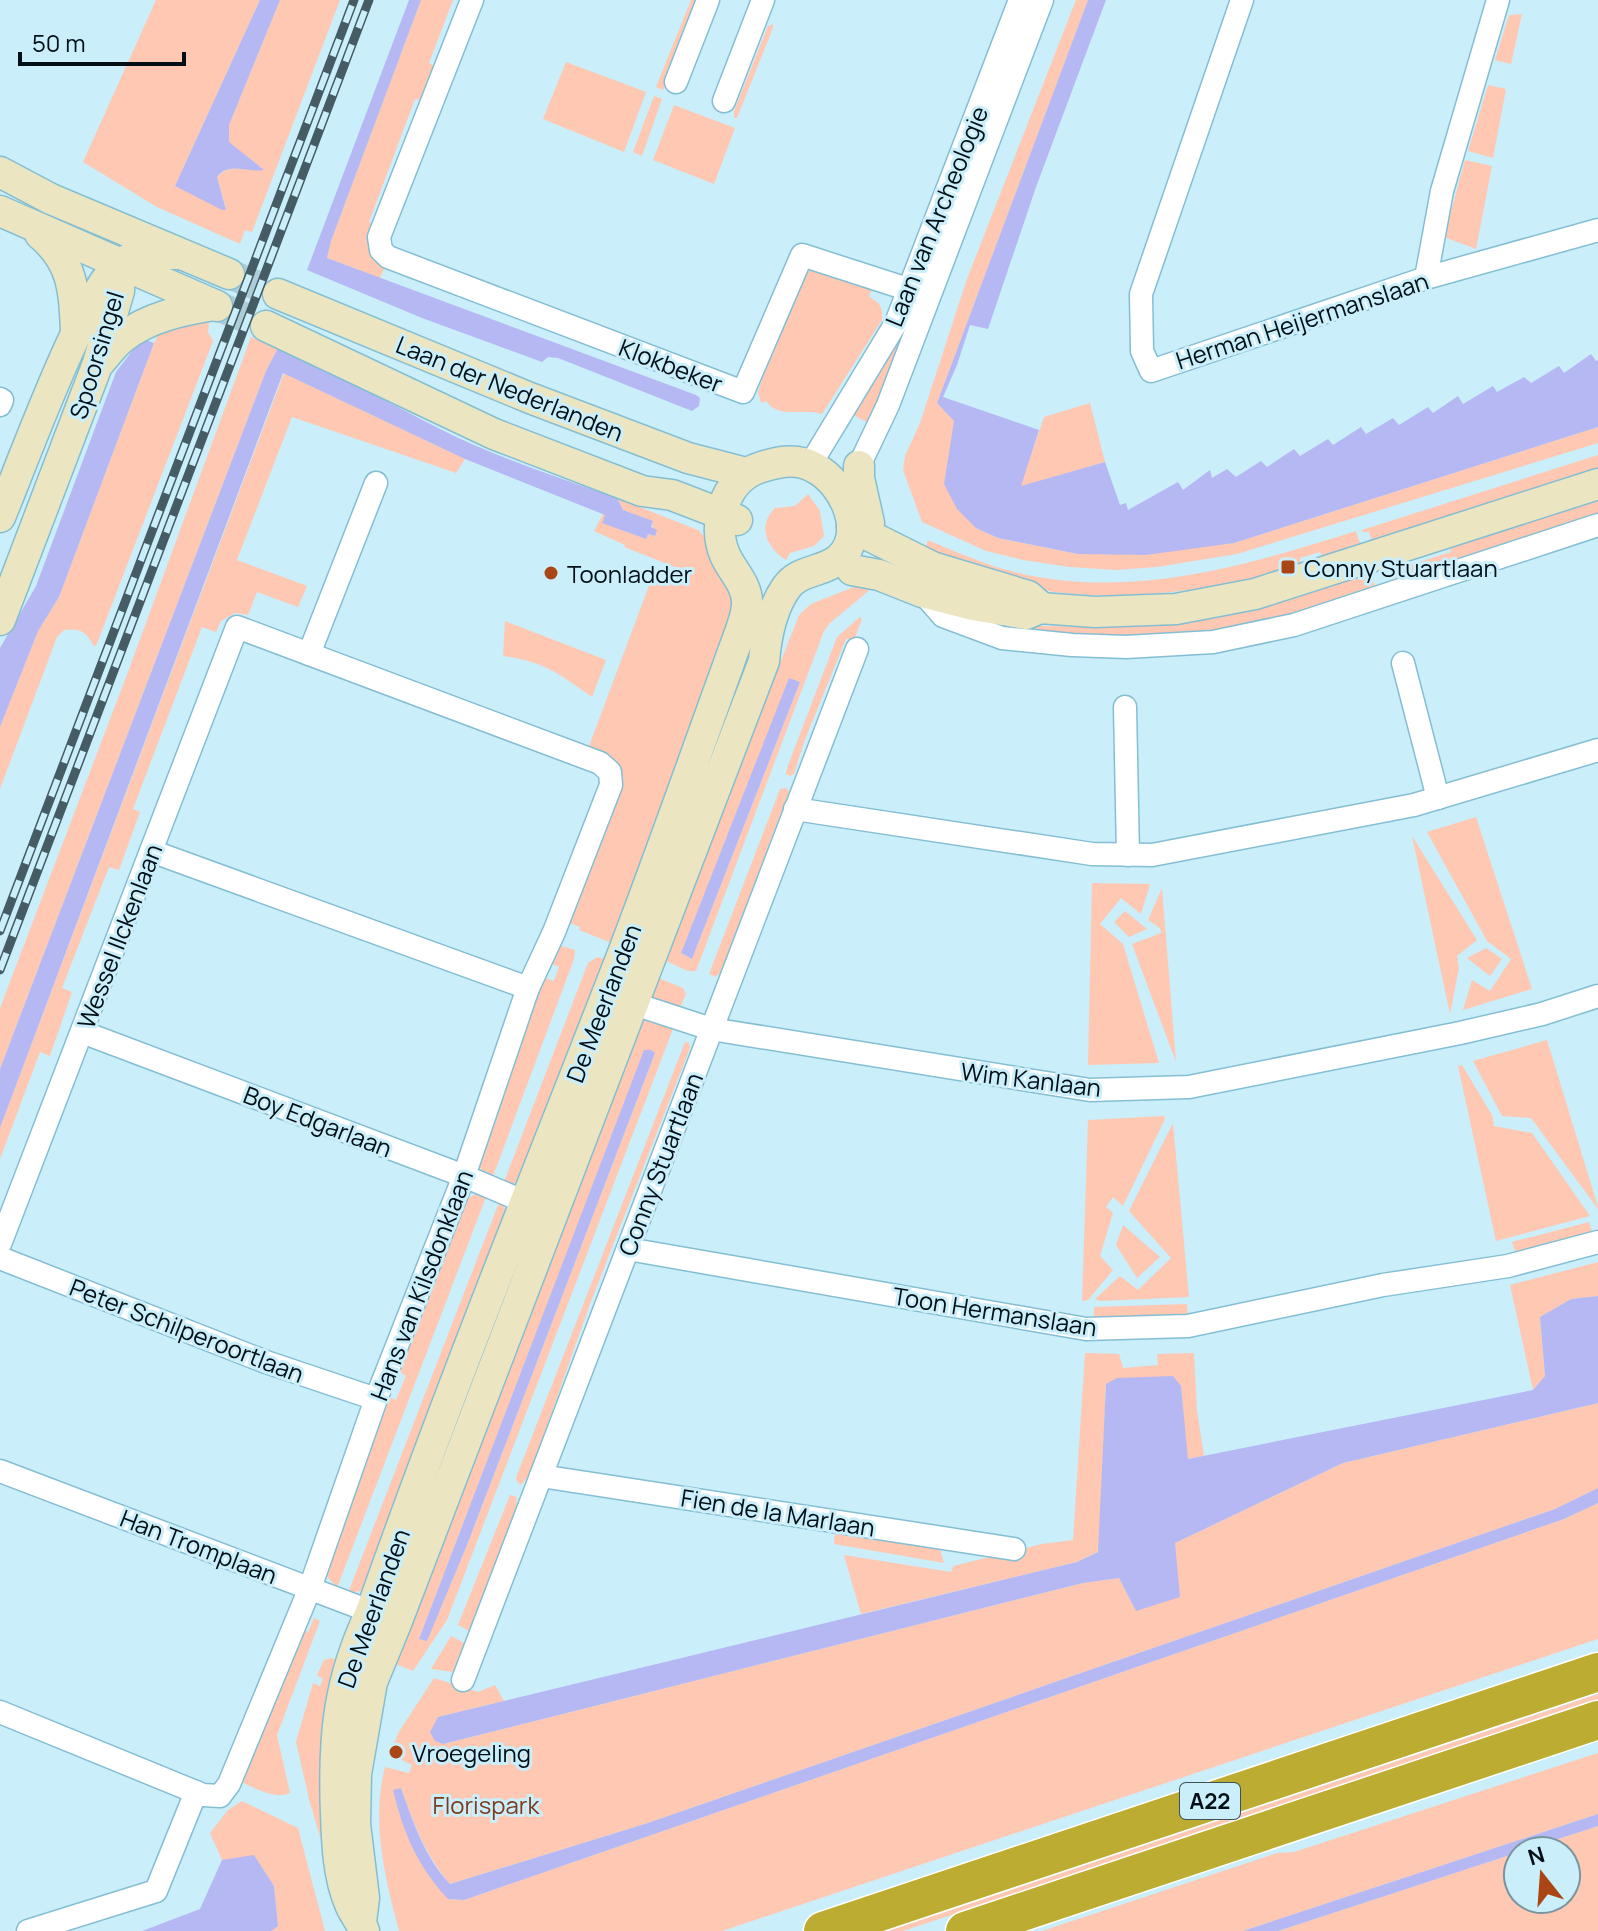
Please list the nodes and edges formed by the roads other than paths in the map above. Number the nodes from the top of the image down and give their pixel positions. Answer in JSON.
{"nodes":[{"id":1,"x":472,"y":0,"type":"edge"},
{"id":2,"x":708,"y":0,"type":"edge"},
{"id":3,"x":763,"y":0,"type":"edge"},
{"id":4,"x":1020,"y":0,"type":"edge"},
{"id":5,"x":1042,"y":0,"type":"edge"},
{"id":6,"x":1242,"y":0,"type":"edge"},
{"id":7,"x":1498,"y":0,"type":"edge"},
{"id":8,"x":676,"y":82,"type":"dead end"},
{"id":9,"x":724,"y":101,"type":"dead end"},
{"id":10,"x":0,"y":172,"type":"edge"},
{"id":11,"x":51,"y":199,"type":"junction"},
{"id":12,"x":0,"y":211,"type":"edge"},
{"id":13,"x":29,"y":225,"type":"junction"},
{"id":14,"x":1598,"y":230,"type":"edge"},
{"id":15,"x":178,"y":254,"type":"junction"},
{"id":16,"x":120,"y":263,"type":"junction"},
{"id":17,"x":229,"y":274,"type":"tunnel mouth"},
{"id":18,"x":1426,"y":278,"type":"junction"},
{"id":19,"x":920,"y":293,"type":"junction"},
{"id":20,"x":278,"y":294,"type":"tunnel mouth"},
{"id":21,"x":266,"y":326,"type":"tunnel mouth"},
{"id":22,"x":77,"y":333,"type":"junction"},
{"id":23,"x":98,"y":363,"type":"junction"},
{"id":24,"x":810,"y":465,"type":"junction"},
{"id":25,"x":859,"y":466,"type":"joint"},
{"id":26,"x":746,"y":473,"type":"junction"},
{"id":27,"x":376,"y":483,"type":"dead end"},
{"id":28,"x":1596,"y":487,"type":"edge"},
{"id":29,"x":0,"y":517,"type":"edge"},
{"id":30,"x":726,"y":522,"type":"junction"},
{"id":31,"x":1598,"y":525,"type":"edge"},
{"id":32,"x":860,"y":531,"type":"junction"},
{"id":33,"x":852,"y":570,"type":"junction"},
{"id":34,"x":793,"y":590,"type":"junction"},
{"id":35,"x":922,"y":592,"type":"junction"},
{"id":36,"x":1040,"y":608,"type":"junction"},
{"id":37,"x":0,"y":620,"type":"edge"},
{"id":38,"x":857,"y":649,"type":"dead end"},
{"id":39,"x":309,"y":654,"type":"junction"},
{"id":40,"x":1403,"y":663,"type":"dead end"},
{"id":41,"x":1125,"y":707,"type":"dead end"},
{"id":42,"x":1598,"y":750,"type":"edge"},
{"id":43,"x":1438,"y":798,"type":"junction"},
{"id":44,"x":795,"y":809,"type":"junction"},
{"id":45,"x":151,"y":851,"type":"junction"},
{"id":46,"x":1128,"y":855,"type":"junction"},
{"id":47,"x":528,"y":988,"type":"junction"},
{"id":48,"x":1598,"y":996,"type":"edge"},
{"id":49,"x":619,"y":1000,"type":"junction"},
{"id":50,"x":711,"y":1029,"type":"junction"},
{"id":51,"x":82,"y":1032,"type":"junction"},
{"id":52,"x":464,"y":1176,"type":"junction"},
{"id":53,"x":539,"y":1208,"type":"junction"},
{"id":54,"x":1598,"y":1242,"type":"edge"},
{"id":55,"x":0,"y":1244,"type":"edge"},
{"id":56,"x":628,"y":1249,"type":"junction"},
{"id":57,"x":0,"y":1258,"type":"edge"},
{"id":58,"x":376,"y":1399,"type":"junction"},
{"id":59,"x":0,"y":1471,"type":"edge"},
{"id":60,"x":541,"y":1476,"type":"junction"},
{"id":61,"x":1014,"y":1549,"type":"dead end"},
{"id":62,"x":310,"y":1588,"type":"junction"},
{"id":63,"x":384,"y":1617,"type":"junction"},
{"id":64,"x":1598,"y":1672,"type":"edge"},
{"id":65,"x":463,"y":1680,"type":"dead end"},
{"id":66,"x":0,"y":1712,"type":"edge"},
{"id":67,"x":1598,"y":1720,"type":"edge"},
{"id":68,"x":196,"y":1792,"type":"junction"},
{"id":69,"x":363,"y":1927,"type":"edge"},
{"id":70,"x":28,"y":1931,"type":"edge"},
{"id":71,"x":823,"y":1931,"type":"edge"},
{"id":72,"x":965,"y":1931,"type":"edge"}],
"edges":[{"from":1,"to":19,"type":"street","name":"Klokbeker"},
{"from":2,"to":8,"type":"street"},
{"from":3,"to":9,"type":"street"},
{"from":4,"to":19,"type":"street","name":"Laan van Archeologie"},
{"from":5,"to":19,"type":"street","name":"Laan van Archeologie"},
{"from":6,"to":18,"type":"street","name":"Herman Heijermanslaan"},
{"from":7,"to":18,"type":"street"},
{"from":10,"to":11,"type":"main road"},
{"from":11,"to":15,"type":"main road"},
{"from":11,"to":16,"type":"main road"},
{"from":12,"to":13,"type":"main road"},
{"from":13,"to":16,"type":"main road"},
{"from":13,"to":22,"type":"main road"},
{"from":14,"to":18,"type":"street","name":"Herman Heijermanslaan"},
{"from":15,"to":16,"type":"main road"},
{"from":15,"to":17,"type":"main road"},
{"from":16,"to":22,"type":"main road","name":"Spoorsingel"},
{"from":16,"to":23,"type":"main road","name":"Spoorsingel"},
{"from":16,"to":23,"type":"main road"},
{"from":19,"to":24,"type":"street","name":"Laan van Archeologie"},
{"from":19,"to":25,"type":"street","name":"Laan van Archeologie"},
{"from":20,"to":26,"type":"main road","name":"Laan der Nederlanden"},
{"from":21,"to":30,"type":"main road","name":"Laan der Nederlanden"},
{"from":22,"to":29,"type":"main road","name":"Spoorsingel"},
{"from":23,"to":37,"type":"main road","name":"Spoorsingel"},
{"from":24,"to":26,"type":"main road"},
{"from":24,"to":30,"type":"main road"},
{"from":24,"to":32,"type":"main road"},
{"from":25,"to":32,"type":"main road"},
{"from":26,"to":30,"type":"main road"},
{"from":27,"to":39,"type":"street"},
{"from":28,"to":36,"type":"main road"},
{"from":30,"to":34,"type":"main road"},
{"from":30,"to":49,"type":"main road","name":"De Meerlanden"},
{"from":31,"to":35,"type":"street"},
{"from":32,"to":33,"type":"main road"},
{"from":32,"to":34,"type":"main road"},
{"from":32,"to":36,"type":"main road"},
{"from":33,"to":34,"type":"main road"},
{"from":33,"to":35,"type":"main road"},
{"from":34,"to":49,"type":"main road","name":"De Meerlanden"},
{"from":35,"to":36,"type":"main road"},
{"from":38,"to":44,"type":"street","name":"Conny Stuartlaan"},
{"from":39,"to":45,"type":"street","name":"Wessel Ilckenlaan"},
{"from":39,"to":47,"type":"street","name":"Hans van Kilsdonklaan"},
{"from":40,"to":43,"type":"street"},
{"from":41,"to":46,"type":"street"},
{"from":42,"to":43,"type":"street"},
{"from":43,"to":46,"type":"street"},
{"from":44,"to":46,"type":"street"},
{"from":44,"to":50,"type":"street","name":"Conny Stuartlaan"},
{"from":45,"to":47,"type":"street"},
{"from":45,"to":51,"type":"street","name":"Wessel Ilckenlaan"},
{"from":47,"to":52,"type":"street","name":"Hans van Kilsdonklaan"},
{"from":48,"to":50,"type":"street","name":"Wim Kanlaan"},
{"from":49,"to":50,"type":"street","name":"Wim Kanlaan"},
{"from":49,"to":53,"type":"main road","name":"De Meerlanden"},
{"from":50,"to":56,"type":"street","name":"Conny Stuartlaan"},
{"from":51,"to":52,"type":"street","name":"Boy Edgarlaan"},
{"from":51,"to":55,"type":"street","name":"Wessel Ilckenlaan"},
{"from":52,"to":53,"type":"street","name":"Boy Edgarlaan"},
{"from":52,"to":58,"type":"street","name":"Hans van Kilsdonklaan"},
{"from":53,"to":63,"type":"main road","name":"De Meerlanden"},
{"from":54,"to":56,"type":"street","name":"Toon Hermanslaan"},
{"from":56,"to":60,"type":"street","name":"Conny Stuartlaan"},
{"from":57,"to":58,"type":"street","name":"Peter Schilperoortlaan"},
{"from":58,"to":62,"type":"street","name":"Hans van Kilsdonklaan"},
{"from":59,"to":62,"type":"street","name":"Han Tromplaan"},
{"from":60,"to":61,"type":"street","name":"Fien de la Marlaan"},
{"from":60,"to":65,"type":"street","name":"Conny Stuartlaan"},
{"from":62,"to":63,"type":"street","name":"Han Tromplaan"},
{"from":62,"to":68,"type":"street","name":"Hans van Kilsdonklaan"},
{"from":63,"to":69,"type":"main road","name":"De Meerlanden"},
{"from":64,"to":71,"type":"highway","number":"A22"},
{"from":66,"to":68,"type":"street"},
{"from":67,"to":72,"type":"highway","number":"A22"},
{"from":68,"to":70,"type":"street"}]}
